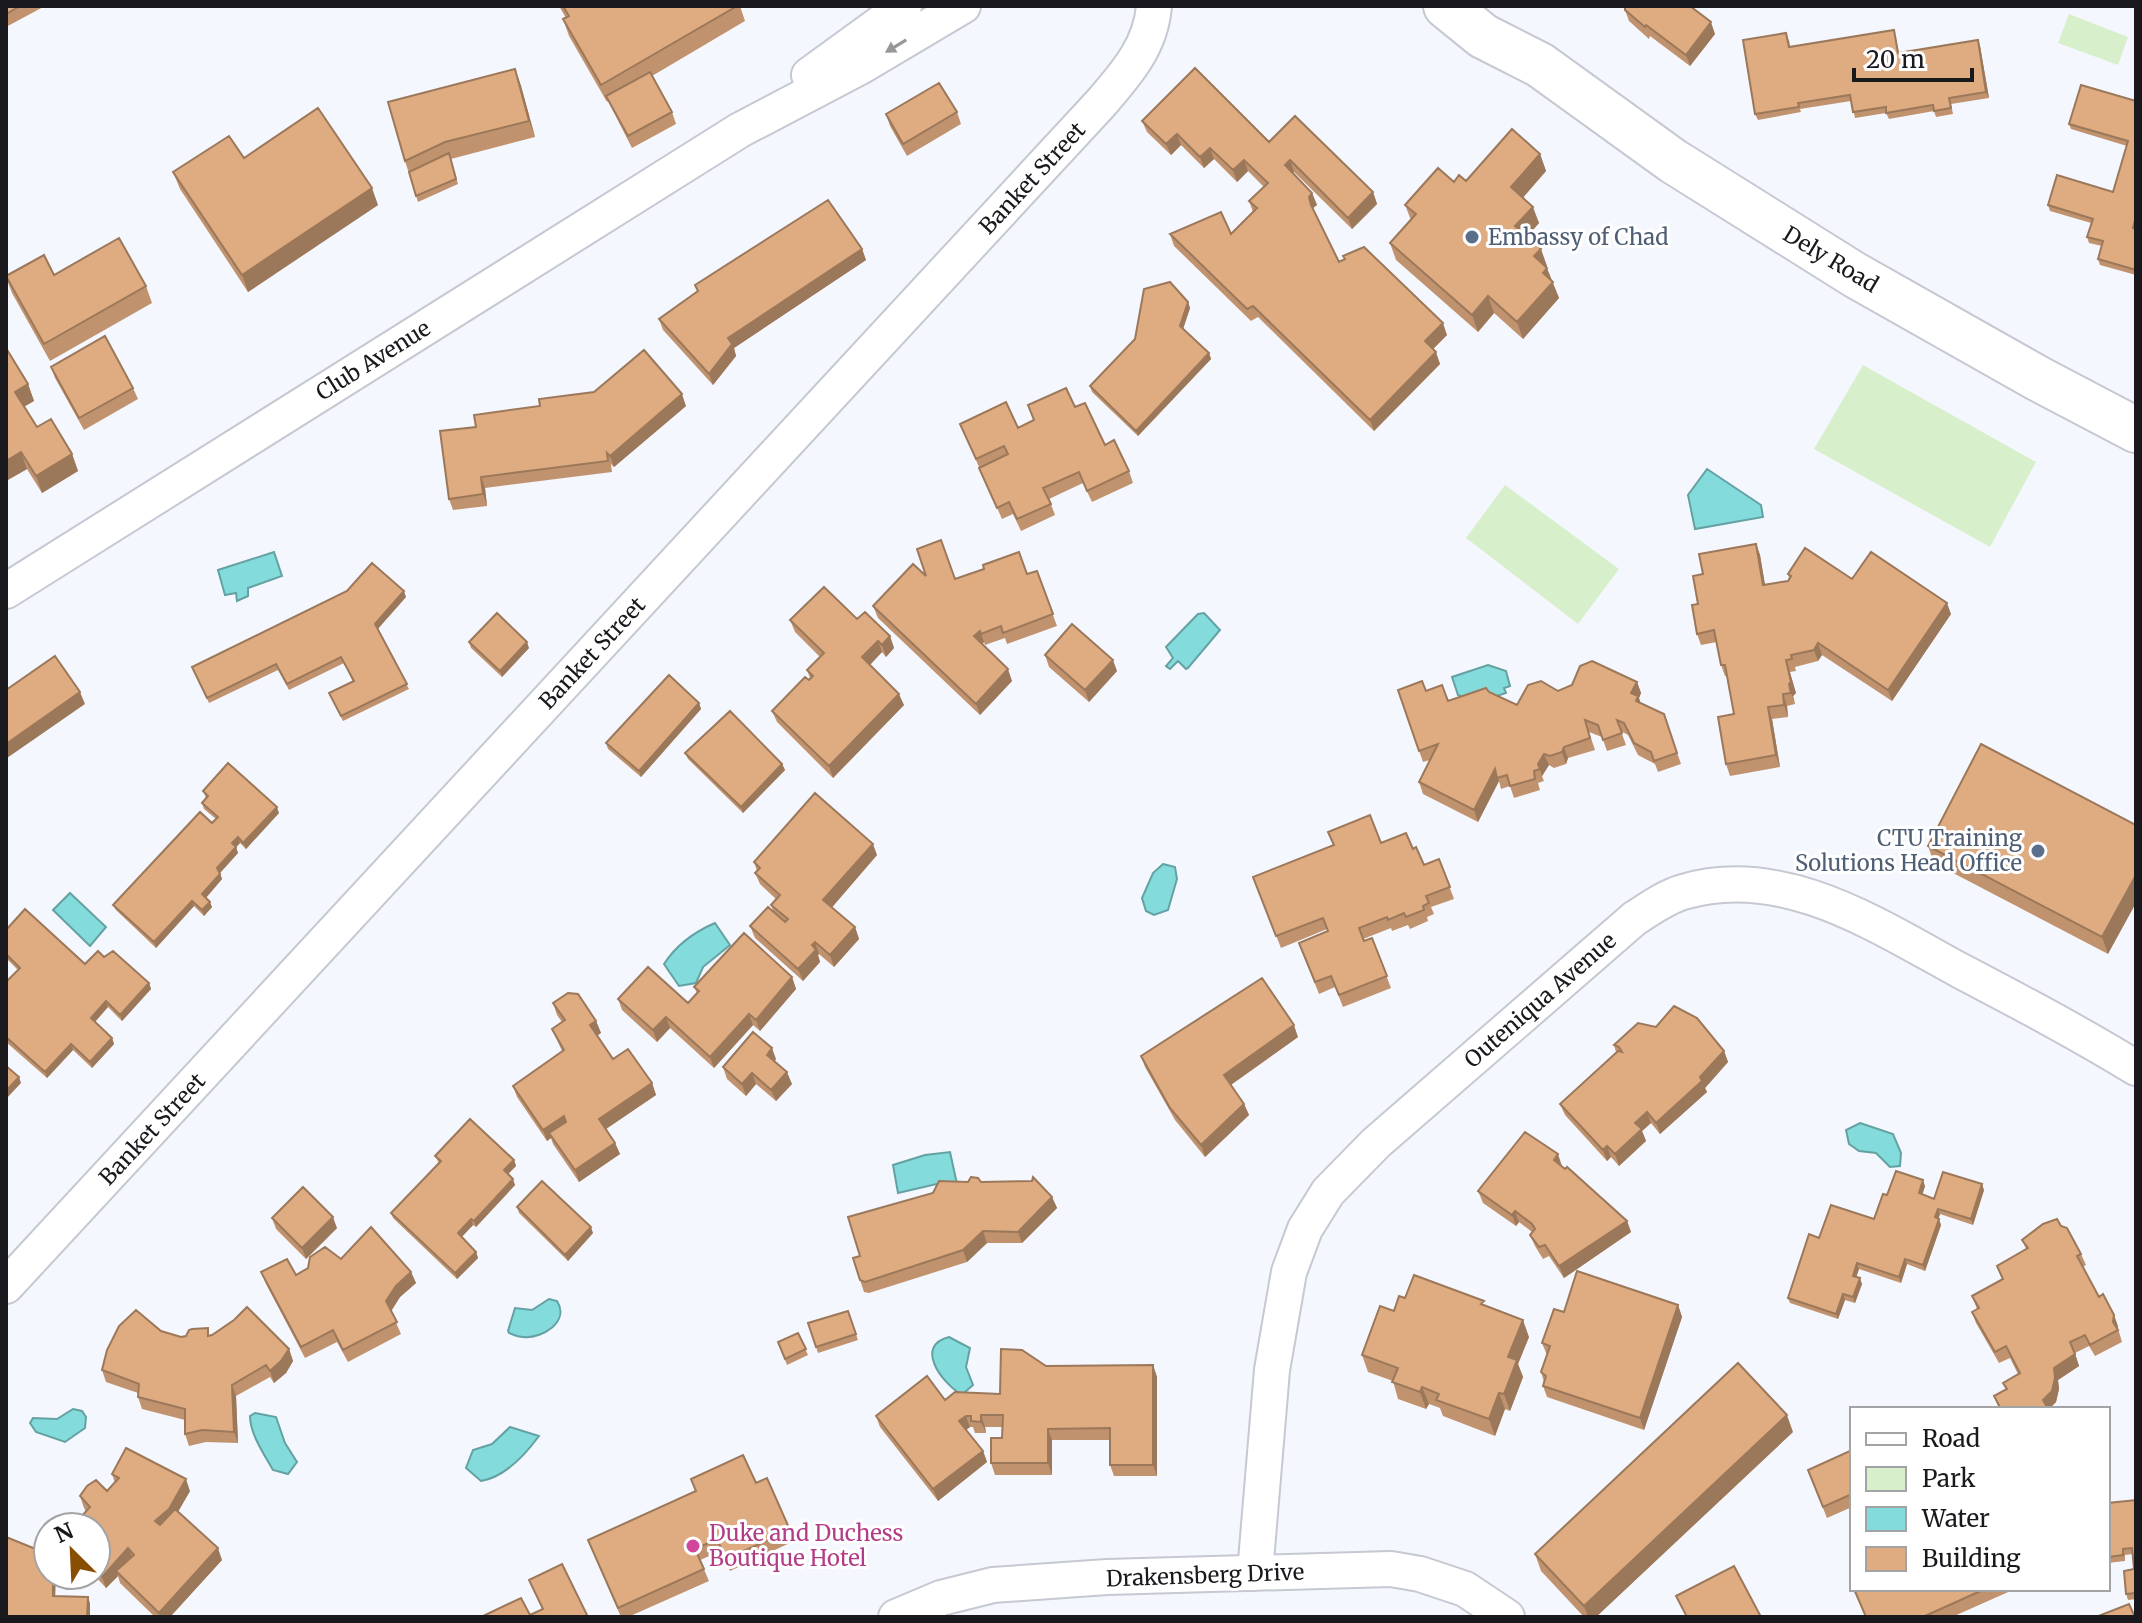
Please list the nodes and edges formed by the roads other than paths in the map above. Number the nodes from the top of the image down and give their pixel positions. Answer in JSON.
{"nodes":[{"id":1,"x":904,"y":6,"type":"edge"},
{"id":2,"x":963,"y":6,"type":"edge"},
{"id":3,"x":1154,"y":6,"type":"edge"},
{"id":4,"x":1446,"y":6,"type":"edge"},
{"id":5,"x":1487,"y":6,"type":"edge"},
{"id":6,"x":1540,"y":65,"type":"junction"},
{"id":7,"x":740,"y":130,"type":"junction"},
{"id":8,"x":2136,"y":430,"type":"edge"},
{"id":9,"x":6,"y":591,"type":"edge"},
{"id":10,"x":2136,"y":1068,"type":"edge"},
{"id":11,"x":6,"y":1286,"type":"edge"},
{"id":12,"x":1255,"y":1573,"type":"junction"},
{"id":13,"x":896,"y":1617,"type":"edge"},
{"id":14,"x":1507,"y":1617,"type":"edge"}],
"edges":[{"from":1,"to":7,"type":"street","name":"Club Avenue"},
{"from":2,"to":7,"type":"street","name":"Club Avenue","one_way":true},
{"from":3,"to":11,"type":"street","name":"Banket Street"},
{"from":4,"to":6,"type":"street","name":"Dely Road"},
{"from":5,"to":6,"type":"street","name":"Dely Road"},
{"from":6,"to":8,"type":"street","name":"Dely Road"},
{"from":7,"to":9,"type":"street","name":"Club Avenue"},
{"from":10,"to":12,"type":"street","name":"Outeniqua Avenue"},
{"from":12,"to":13,"type":"street","name":"Drakensberg Drive"},
{"from":12,"to":14,"type":"street","name":"Drakensberg Drive"}]}
